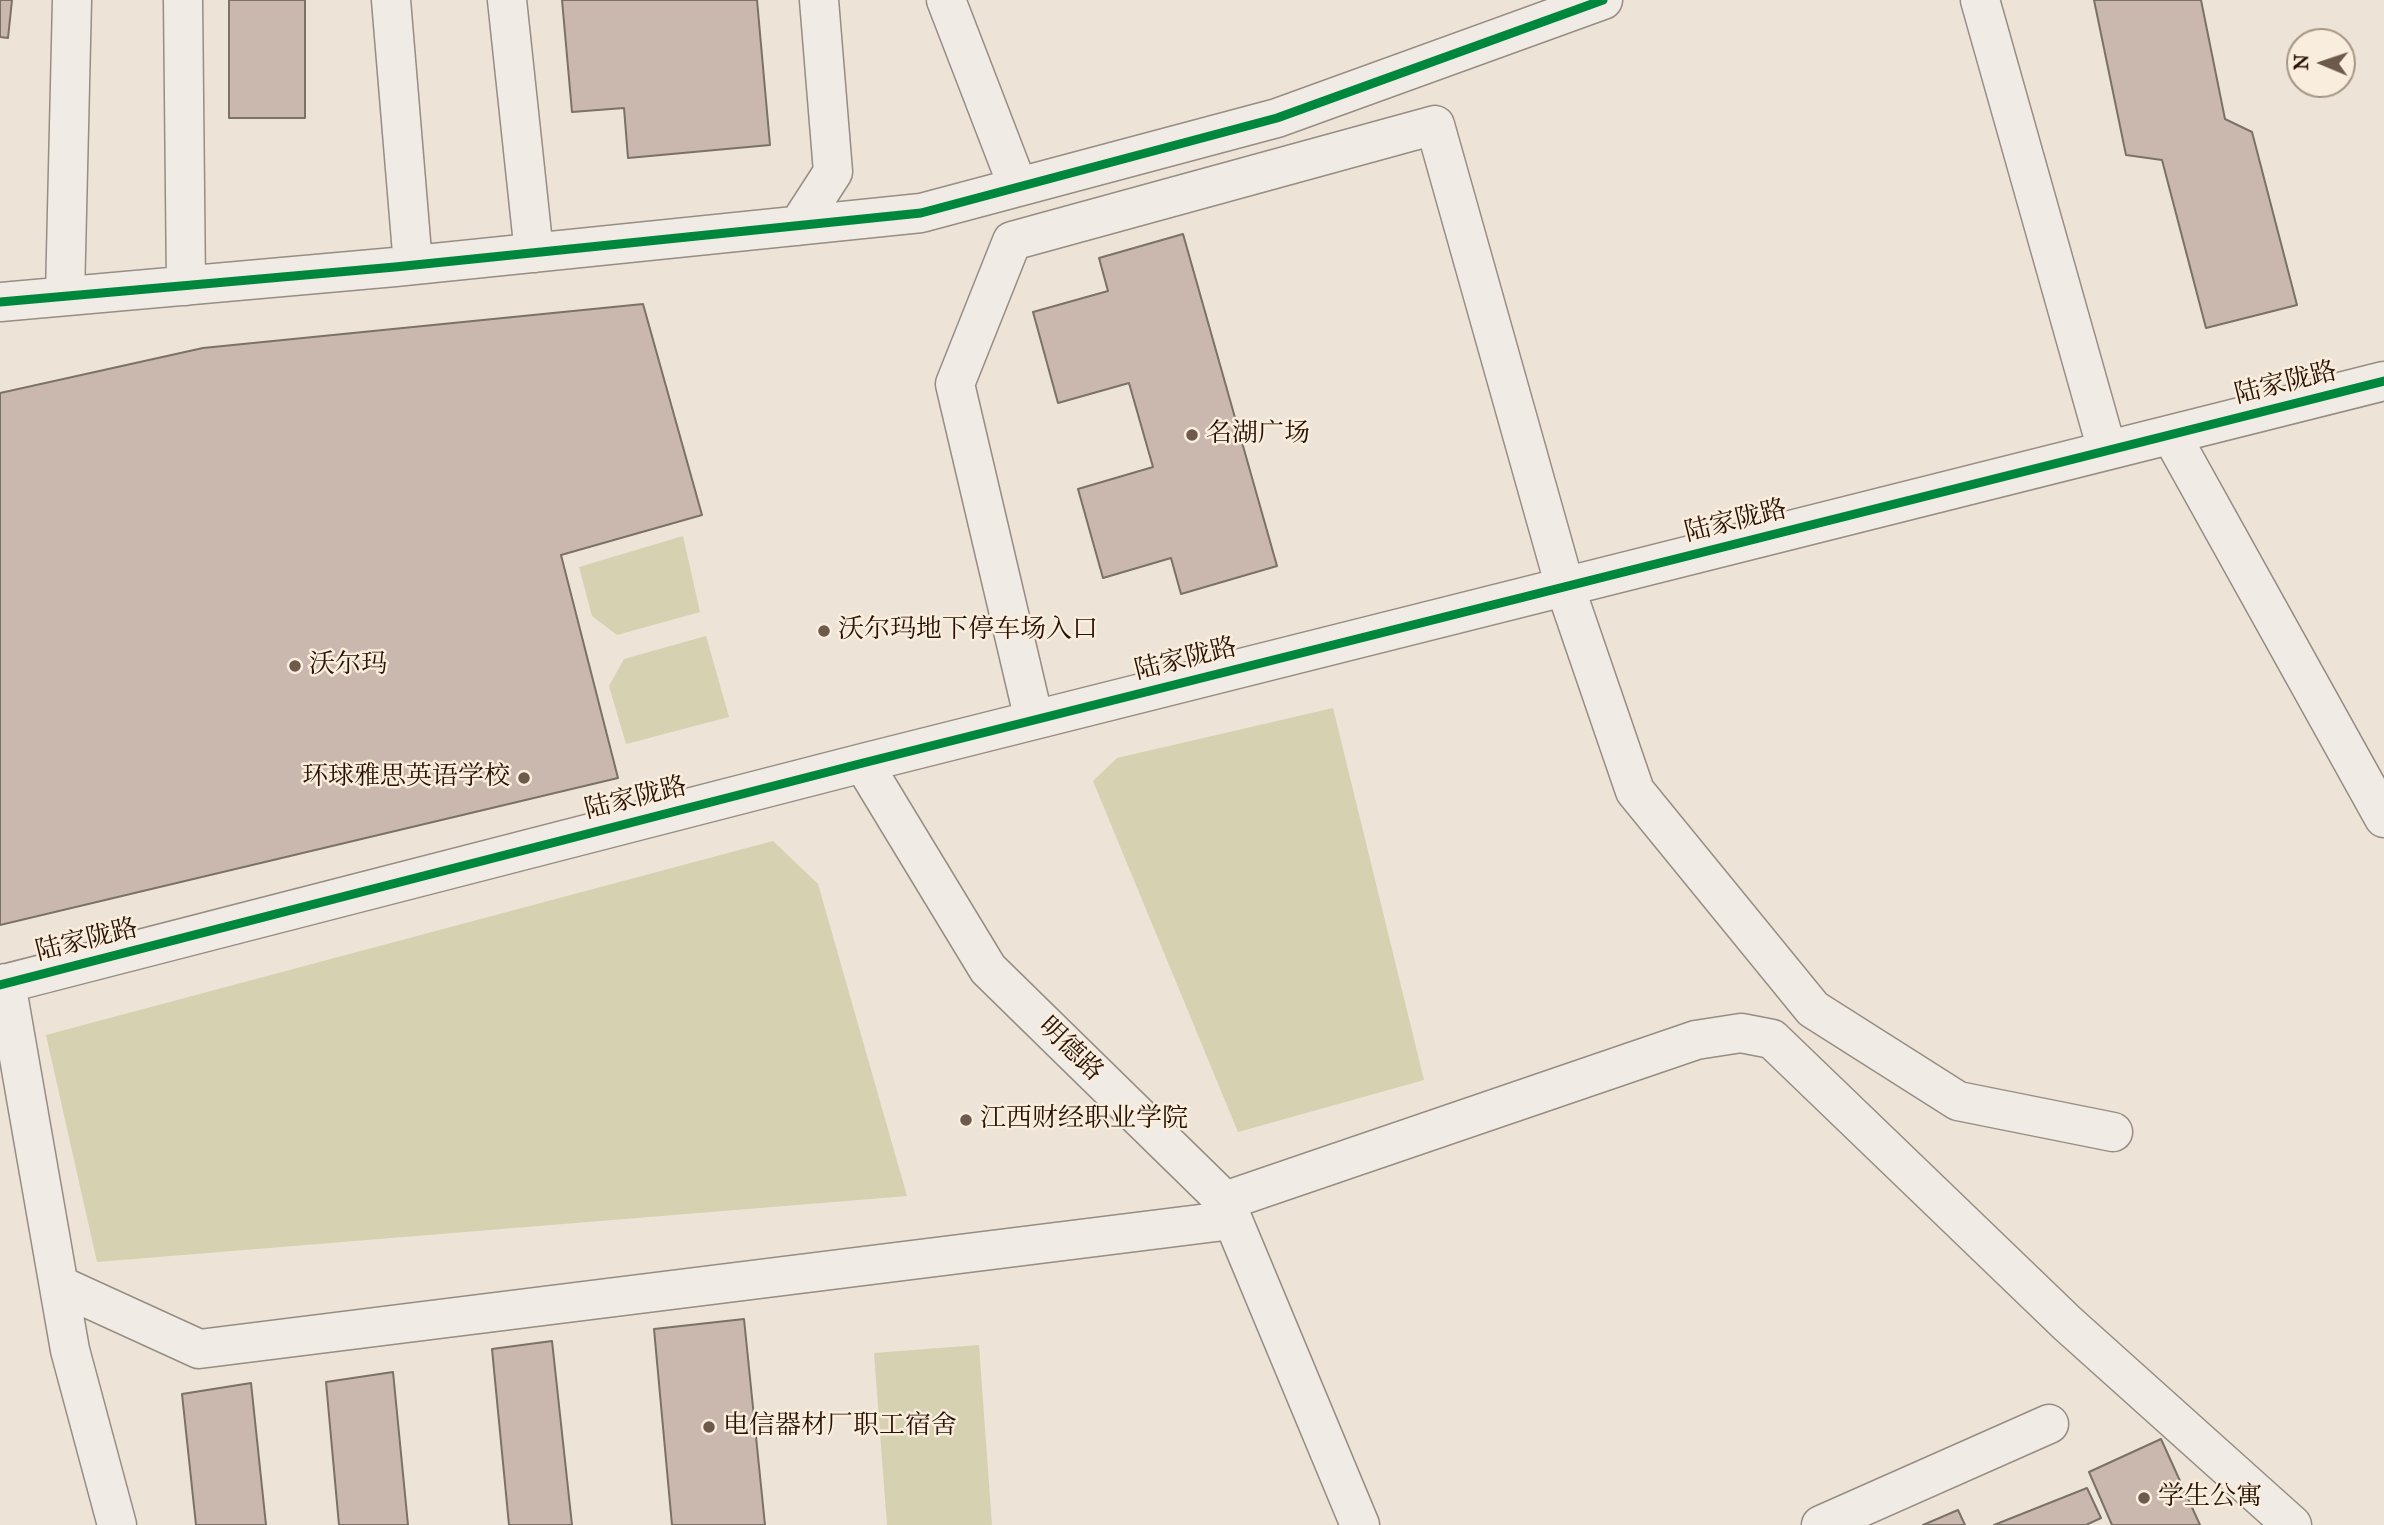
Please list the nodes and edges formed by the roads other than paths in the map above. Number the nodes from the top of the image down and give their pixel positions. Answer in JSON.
{"nodes":[{"id":1,"x":72,"y":0,"type":"edge"},
{"id":2,"x":183,"y":0,"type":"edge"},
{"id":3,"x":391,"y":0,"type":"edge"},
{"id":4,"x":507,"y":0,"type":"edge"},
{"id":5,"x":819,"y":0,"type":"edge"},
{"id":6,"x":946,"y":0,"type":"edge"},
{"id":7,"x":1603,"y":0,"type":"edge"},
{"id":8,"x":1980,"y":0,"type":"edge"},
{"id":9,"x":1018,"y":187,"type":"junction"},
{"id":10,"x":798,"y":226,"type":"junction"},
{"id":11,"x":534,"y":253,"type":"junction"},
{"id":12,"x":413,"y":265,"type":"junction"},
{"id":13,"x":186,"y":286,"type":"junction"},
{"id":14,"x":65,"y":296,"type":"junction"},
{"id":15,"x":0,"y":302,"type":"edge"},
{"id":16,"x":2384,"y":381,"type":"edge"},
{"id":17,"x":2171,"y":435,"type":"junction"},
{"id":18,"x":2107,"y":450,"type":"junction"},
{"id":19,"x":1565,"y":587,"type":"junction"},
{"id":20,"x":1034,"y":720,"type":"junction"},
{"id":21,"x":863,"y":763,"type":"junction"},
{"id":22,"x":2384,"y":818,"type":"edge"},
{"id":23,"x":3,"y":984,"type":"edge"},
{"id":24,"x":2113,"y":1132,"type":"dead end"},
{"id":25,"x":1228,"y":1211,"type":"junction"},
{"id":26,"x":59,"y":1285,"type":"junction"},
{"id":27,"x":2049,"y":1424,"type":"dead end"},
{"id":28,"x":117,"y":1525,"type":"edge"},
{"id":29,"x":1360,"y":1525,"type":"edge"},
{"id":30,"x":1821,"y":1525,"type":"edge"},
{"id":31,"x":2292,"y":1525,"type":"edge"}],
"edges":[{"from":1,"to":14,"type":"street"},
{"from":2,"to":13,"type":"street"},
{"from":3,"to":12,"type":"street"},
{"from":4,"to":11,"type":"street"},
{"from":5,"to":10,"type":"street"},
{"from":6,"to":9,"type":"street"},
{"from":7,"to":9,"type":"street"},
{"from":8,"to":18,"type":"street"},
{"from":9,"to":10,"type":"street"},
{"from":10,"to":11,"type":"street"},
{"from":11,"to":12,"type":"street"},
{"from":12,"to":13,"type":"street"},
{"from":13,"to":14,"type":"street"},
{"from":14,"to":15,"type":"street"},
{"from":16,"to":17,"type":"street","name":"陆家陇路"},
{"from":17,"to":18,"type":"street","name":"陆家陇路"},
{"from":17,"to":22,"type":"street"},
{"from":18,"to":19,"type":"street","name":"陆家陇路"},
{"from":19,"to":20,"type":"street","name":"陆家陇路"},
{"from":19,"to":20,"type":"street"},
{"from":19,"to":24,"type":"street"},
{"from":20,"to":21,"type":"street","name":"陆家陇路"},
{"from":21,"to":23,"type":"street","name":"陆家陇路"},
{"from":21,"to":25,"type":"street","name":"明德路"},
{"from":23,"to":26,"type":"street"},
{"from":25,"to":26,"type":"street"},
{"from":25,"to":29,"type":"street","name":"明德路"},
{"from":25,"to":31,"type":"street"},
{"from":26,"to":28,"type":"street"},
{"from":27,"to":30,"type":"street"}]}
